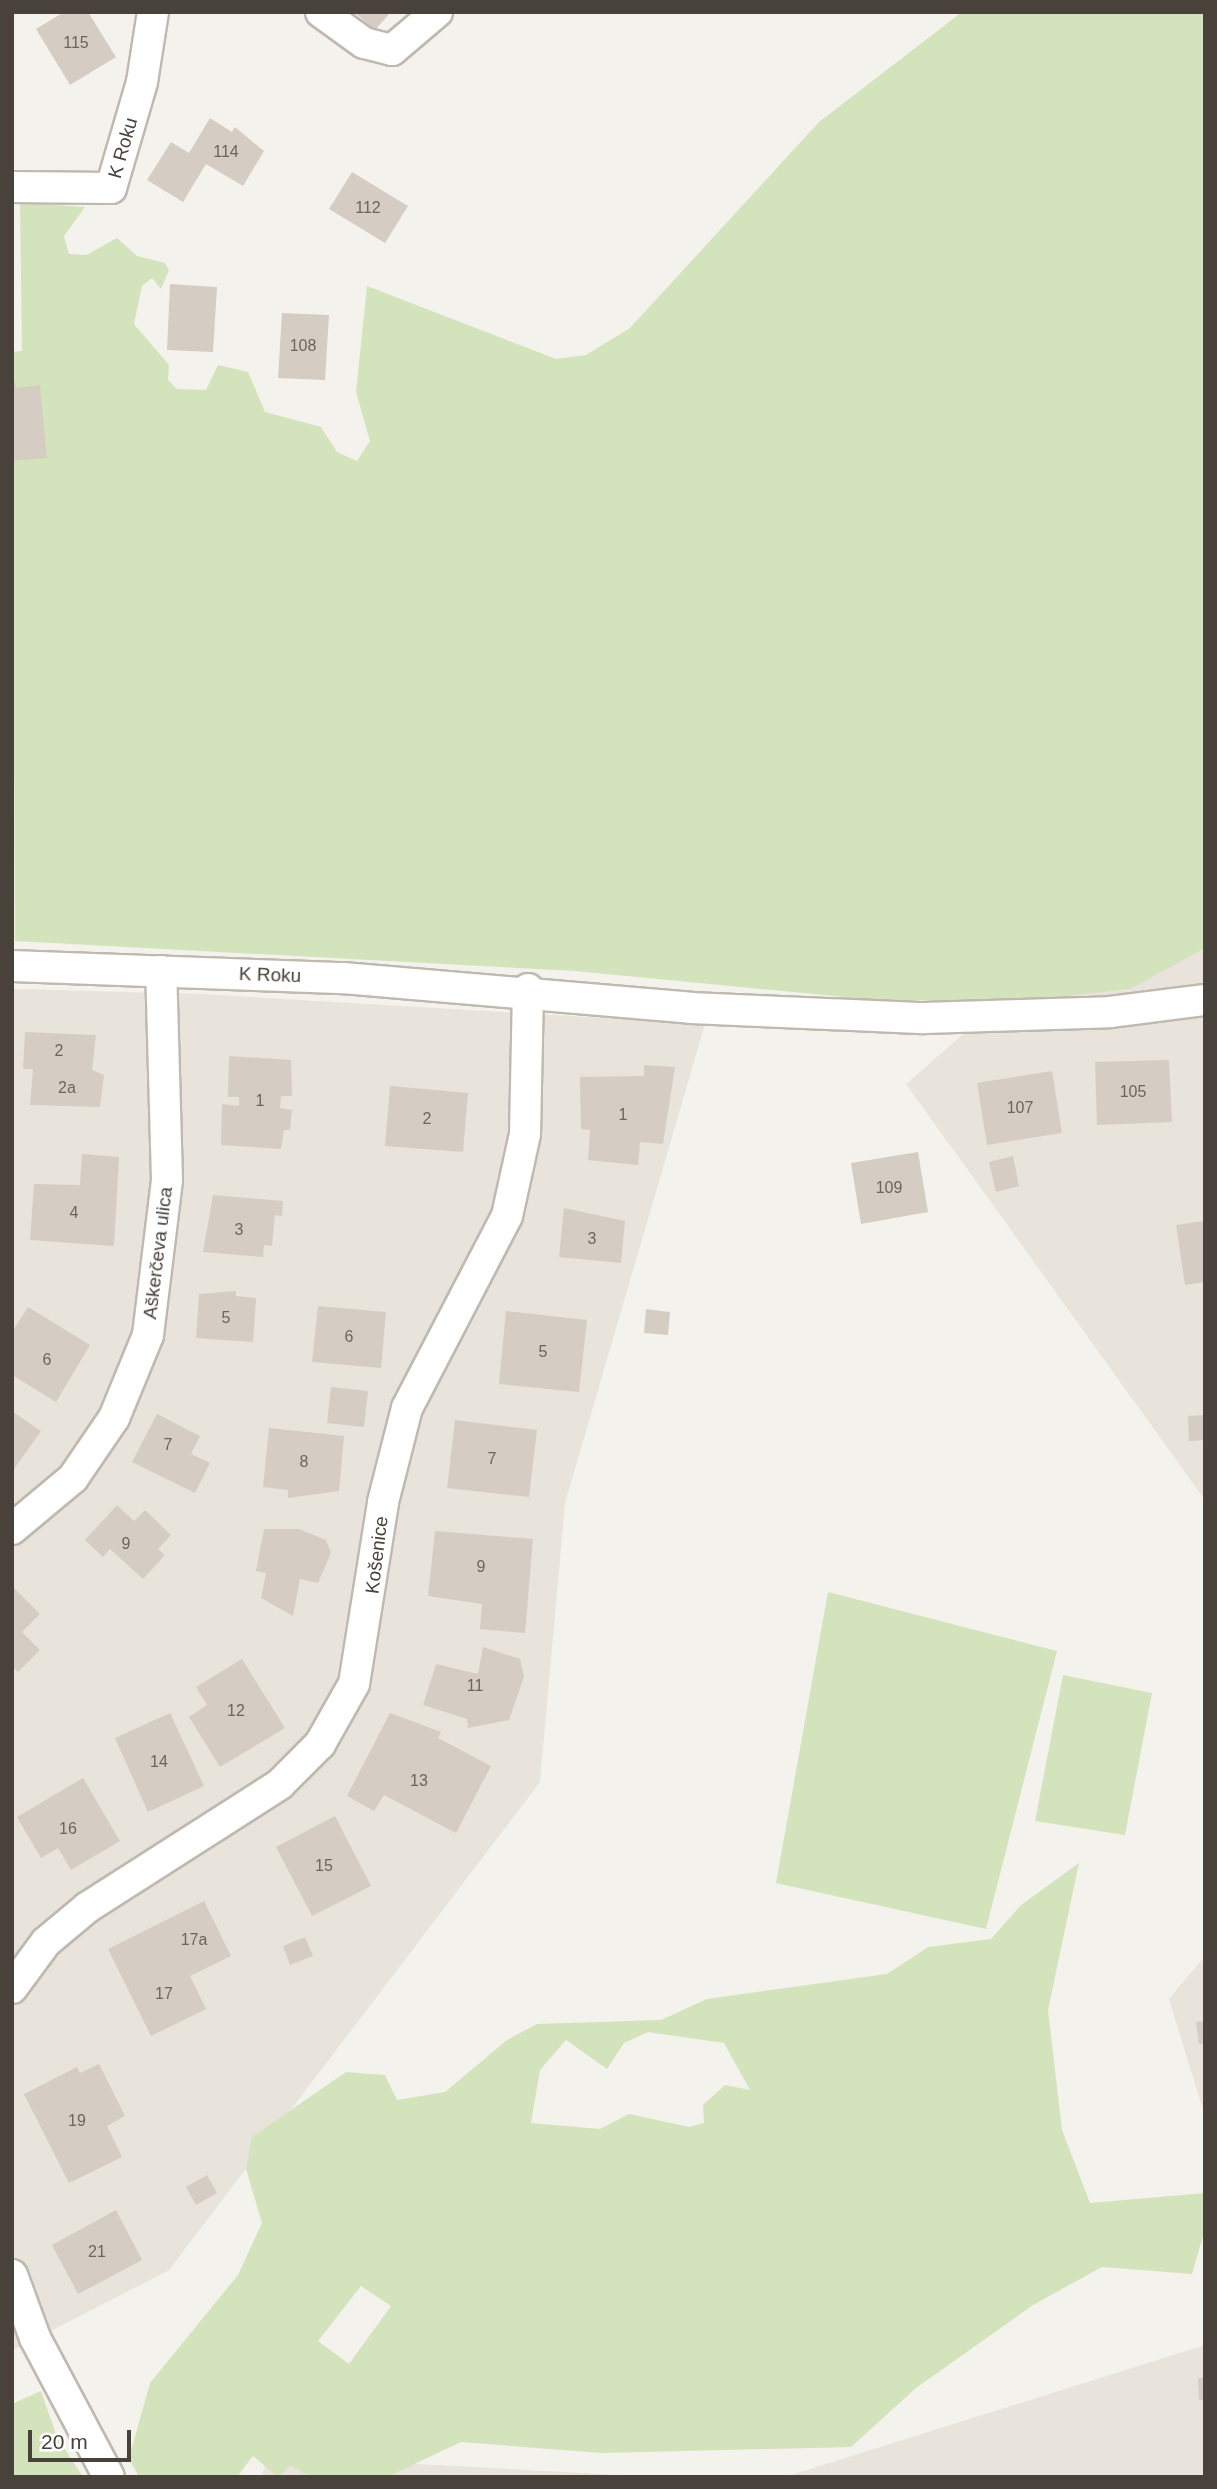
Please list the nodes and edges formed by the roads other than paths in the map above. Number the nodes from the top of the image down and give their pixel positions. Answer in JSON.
{"nodes":[{"id":1,"x":153,"y":12,"type":"edge"},
{"id":2,"x":321,"y":12,"type":"edge"},
{"id":3,"x":437,"y":12,"type":"edge"},
{"id":4,"x":12,"y":187,"type":"edge"},
{"id":5,"x":12,"y":966,"type":"edge"},
{"id":6,"x":162,"y":971,"type":"junction"},
{"id":7,"x":528,"y":989,"type":"junction"},
{"id":8,"x":1205,"y":1000,"type":"edge"},
{"id":9,"x":12,"y":1529,"type":"edge"},
{"id":10,"x":12,"y":1988,"type":"edge"},
{"id":11,"x":12,"y":2275,"type":"edge"},
{"id":12,"x":109,"y":2477,"type":"edge"}],
"edges":[{"from":1,"to":4,"type":"street","name":"K Roku"},
{"from":2,"to":3,"type":"street"},
{"from":5,"to":6,"type":"street","name":"K Roku"},
{"from":6,"to":7,"type":"street","name":"K Roku"},
{"from":6,"to":9,"type":"street","name":"Aškerčeva ulica"},
{"from":7,"to":8,"type":"street","name":"K Roku"},
{"from":7,"to":10,"type":"street","name":"Košenice"},
{"from":11,"to":12,"type":"street"}]}
